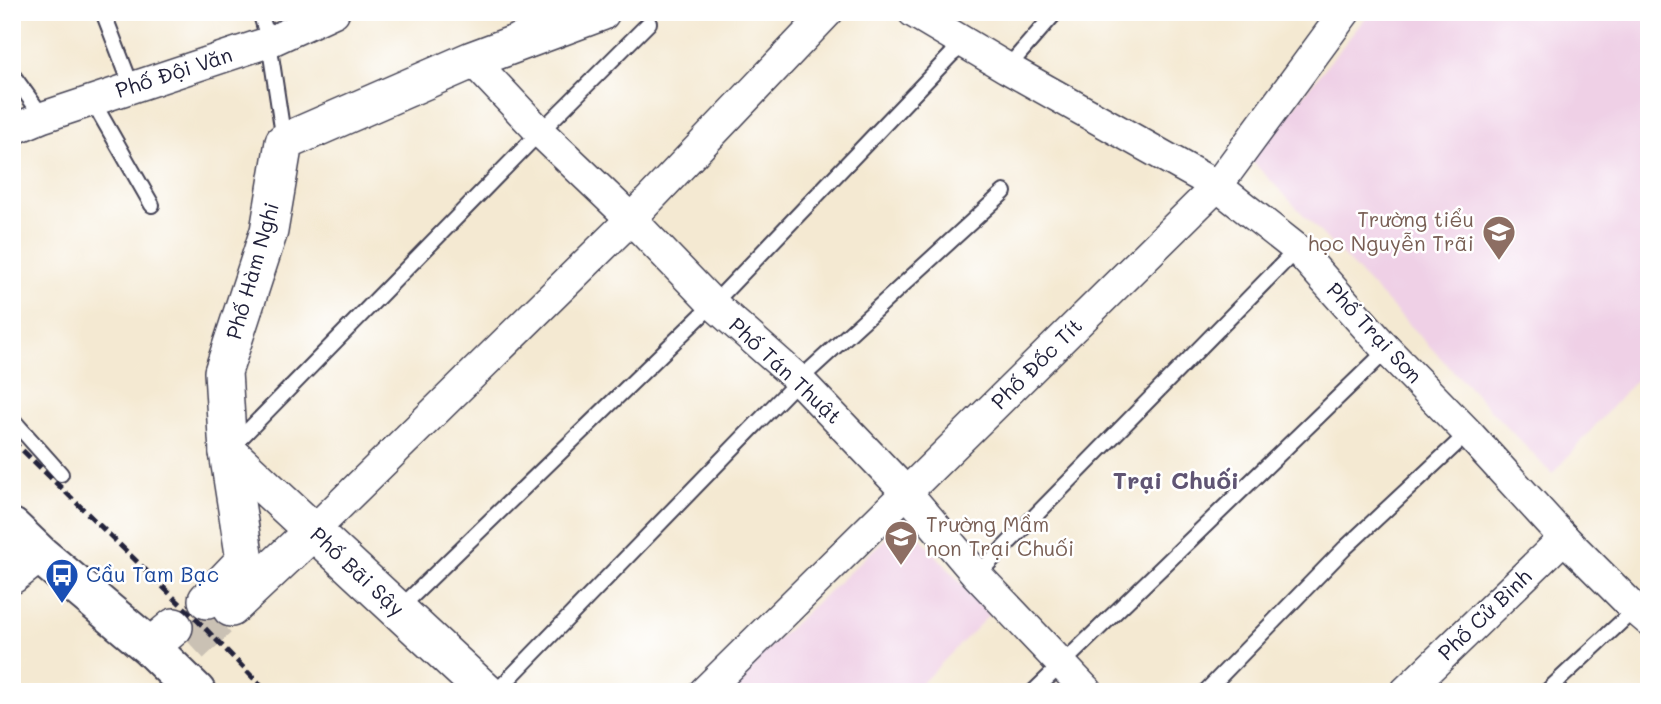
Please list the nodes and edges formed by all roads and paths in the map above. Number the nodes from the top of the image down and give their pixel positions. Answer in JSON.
{"nodes":[{"id":1,"x":103,"y":12,"type":"edge"},
{"id":2,"x":260,"y":12,"type":"edge"},
{"id":3,"x":334,"y":12,"type":"edge"},
{"id":4,"x":601,"y":12,"type":"edge"},
{"id":5,"x":828,"y":12,"type":"edge"},
{"id":6,"x":913,"y":12,"type":"edge"},
{"id":7,"x":1056,"y":12,"type":"edge"},
{"id":8,"x":1345,"y":12,"type":"edge"},
{"id":9,"x":649,"y":23,"type":"dead end"},
{"id":10,"x":269,"y":42,"type":"junction"},
{"id":11,"x":965,"y":44,"type":"junction"},
{"id":12,"x":472,"y":60,"type":"junction"},
{"id":13,"x":1007,"y":68,"type":"junction"},
{"id":14,"x":12,"y":74,"type":"edge"},
{"id":15,"x":132,"y":87,"type":"junction"},
{"id":16,"x":92,"y":100,"type":"junction"},
{"id":17,"x":43,"y":117,"type":"junction"},
{"id":18,"x":12,"y":130,"type":"edge"},
{"id":19,"x":540,"y":132,"type":"junction"},
{"id":20,"x":284,"y":142,"type":"junction"},
{"id":21,"x":1217,"y":186,"type":"junction"},
{"id":22,"x":1004,"y":192,"type":"dead end"},
{"id":23,"x":152,"y":205,"type":"dead end"},
{"id":24,"x":631,"y":219,"type":"junction"},
{"id":25,"x":1297,"y":249,"type":"junction"},
{"id":26,"x":713,"y":304,"type":"junction"},
{"id":27,"x":1387,"y":350,"type":"junction"},
{"id":28,"x":799,"y":380,"type":"junction"},
{"id":29,"x":12,"y":419,"type":"edge"},
{"id":30,"x":1468,"y":433,"type":"junction"},
{"id":31,"x":228,"y":452,"type":"junction"},
{"id":32,"x":61,"y":474,"type":"dead end"},
{"id":33,"x":907,"y":493,"type":"junction"},
{"id":34,"x":313,"y":531,"type":"junction"},
{"id":35,"x":1564,"y":538,"type":"junction"},
{"id":36,"x":19,"y":551,"type":"edge"},
{"id":37,"x":977,"y":575,"type":"junction"},
{"id":38,"x":398,"y":610,"type":"junction"},
{"id":39,"x":1642,"y":615,"type":"edge"},
{"id":40,"x":176,"y":655,"type":"edge"},
{"id":41,"x":1062,"y":663,"type":"junction"},
{"id":42,"x":486,"y":692,"type":"edge"},
{"id":43,"x":496,"y":692,"type":"edge"},
{"id":44,"x":704,"y":692,"type":"edge"},
{"id":45,"x":1032,"y":692,"type":"edge"},
{"id":46,"x":1088,"y":692,"type":"edge"},
{"id":47,"x":1205,"y":692,"type":"edge"},
{"id":48,"x":1405,"y":692,"type":"edge"},
{"id":49,"x":1546,"y":692,"type":"edge"}],
"edges":[{"from":1,"to":15,"type":"lane"},
{"from":2,"to":10,"type":"lane"},
{"from":3,"to":10,"type":"street","name":"Phố Đội Văn"},
{"from":4,"to":12,"type":"street"},
{"from":5,"to":24,"type":"street"},
{"from":6,"to":11,"type":"street","name":"Phố Trại Sơn"},
{"from":7,"to":13,"type":"lane"},
{"from":8,"to":21,"type":"street","name":"Phố Đốc Tít"},
{"from":9,"to":19,"type":"lane"},
{"from":10,"to":15,"type":"street","name":"Phố Đội Văn"},
{"from":10,"to":20,"type":"lane"},
{"from":11,"to":13,"type":"street","name":"Phố Trại Sơn"},
{"from":11,"to":26,"type":"lane"},
{"from":12,"to":19,"type":"street","name":"Phố Tán Thuật"},
{"from":12,"to":20,"type":"street"},
{"from":13,"to":21,"type":"street","name":"Phố Trại Sơn"},
{"from":14,"to":17,"type":"lane"},
{"from":15,"to":16,"type":"street","name":"Phố Đội Văn"},
{"from":16,"to":17,"type":"street","name":"Phố Đội Văn"},
{"from":16,"to":23,"type":"lane"},
{"from":17,"to":18,"type":"street","name":"Phố Đội Văn"},
{"from":19,"to":24,"type":"street","name":"Phố Tán Thuật"},
{"from":19,"to":31,"type":"lane"},
{"from":20,"to":31,"type":"street","name":"Phố Hàm Nghi"},
{"from":21,"to":25,"type":"street","name":"Phố Trại Sơn"},
{"from":21,"to":33,"type":"street","name":"Phố Đốc Tít"},
{"from":22,"to":28,"type":"lane"},
{"from":24,"to":26,"type":"street","name":"Phố Tán Thuật"},
{"from":24,"to":34,"type":"street"},
{"from":25,"to":27,"type":"street","name":"Phố Trại Sơn"},
{"from":25,"to":37,"type":"lane"},
{"from":26,"to":28,"type":"street","name":"Phố Tán Thuật"},
{"from":26,"to":38,"type":"lane"},
{"from":27,"to":30,"type":"street","name":"Phố Trại Sơn"},
{"from":27,"to":41,"type":"lane"},
{"from":28,"to":33,"type":"street","name":"Phố Tán Thuật"},
{"from":28,"to":43,"type":"lane"},
{"from":29,"to":32,"type":"lane"},
{"from":30,"to":35,"type":"street","name":"Phố Trại Sơn"},
{"from":30,"to":47,"type":"lane"},
{"from":31,"to":34,"type":"street","name":"Phố Bãi Sậy"},
{"from":31,"to":34,"type":"street","name":"Phố Hàm Nghi"},
{"from":33,"to":37,"type":"street","name":"Phố Tán Thuật"},
{"from":33,"to":44,"type":"street","name":"Phố Đốc Tít"},
{"from":34,"to":38,"type":"street","name":"Phố Bãi Sậy"},
{"from":35,"to":39,"type":"street","name":"Phố Trại Sơn"},
{"from":35,"to":48,"type":"street","name":"Phố Cử Bình"},
{"from":36,"to":40,"type":"main road"},
{"from":37,"to":41,"type":"street","name":"Phố Tán Thuật"},
{"from":38,"to":42,"type":"street","name":"Phố Bãi Sậy"},
{"from":39,"to":49,"type":"lane"},
{"from":41,"to":45,"type":"lane"},
{"from":41,"to":46,"type":"street","name":"Phố Tán Thuật"}]}
